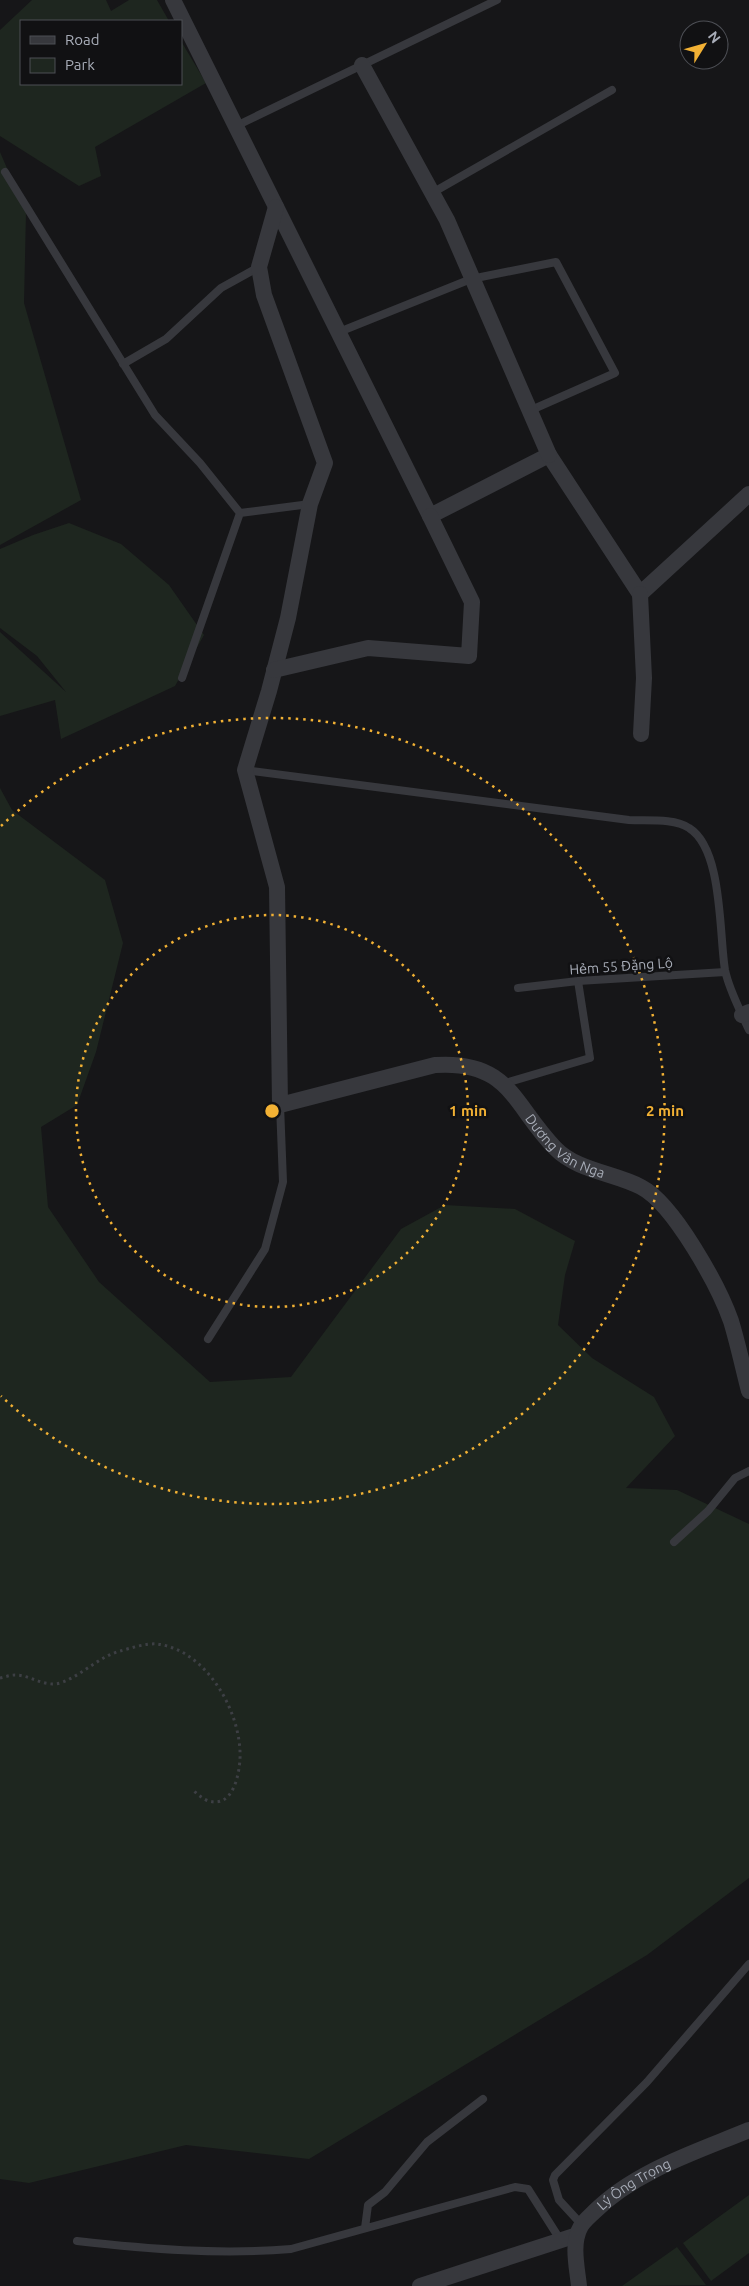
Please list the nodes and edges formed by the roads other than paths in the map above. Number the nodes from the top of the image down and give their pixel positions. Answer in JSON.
{"nodes":[{"id":1,"x":173,"y":0,"type":"edge"},
{"id":2,"x":497,"y":0,"type":"edge"},
{"id":3,"x":362,"y":65,"type":"junction"},
{"id":4,"x":612,"y":90,"type":"dead end"},
{"id":5,"x":236,"y":126,"type":"junction"},
{"id":6,"x":5,"y":172,"type":"dead end"},
{"id":7,"x":432,"y":193,"type":"junction"},
{"id":8,"x":276,"y":207,"type":"junction"},
{"id":9,"x":259,"y":267,"type":"junction"},
{"id":10,"x":471,"y":279,"type":"junction"},
{"id":11,"x":339,"y":332,"type":"junction"},
{"id":12,"x":123,"y":364,"type":"junction"},
{"id":13,"x":530,"y":411,"type":"junction"},
{"id":14,"x":549,"y":455,"type":"junction"},
{"id":15,"x":749,"y":494,"type":"edge"},
{"id":16,"x":310,"y":504,"type":"junction"},
{"id":17,"x":240,"y":513,"type":"junction"},
{"id":18,"x":430,"y":516,"type":"junction"},
{"id":19,"x":640,"y":594,"type":"junction"},
{"id":20,"x":274,"y":670,"type":"junction"},
{"id":21,"x":182,"y":678,"type":"dead end"},
{"id":22,"x":641,"y":734,"type":"dead end"},
{"id":23,"x":245,"y":770,"type":"junction"},
{"id":24,"x":725,"y":972,"type":"junction"},
{"id":25,"x":578,"y":981,"type":"junction"},
{"id":26,"x":518,"y":988,"type":"dead end"},
{"id":27,"x":746,"y":1013,"type":"edge"},
{"id":28,"x":749,"y":1030,"type":"edge"},
{"id":29,"x":502,"y":1084,"type":"junction"},
{"id":30,"x":280,"y":1105,"type":"junction"},
{"id":31,"x":208,"y":1338,"type":"dead end"},
{"id":32,"x":749,"y":1391,"type":"edge"},
{"id":33,"x":749,"y":1471,"type":"edge"},
{"id":34,"x":674,"y":1542,"type":"dead end"},
{"id":35,"x":749,"y":1964,"type":"edge"},
{"id":36,"x":483,"y":2099,"type":"dead end"},
{"id":37,"x":749,"y":2130,"type":"edge"},
{"id":38,"x":365,"y":2228,"type":"junction"},
{"id":39,"x":580,"y":2230,"type":"junction"},
{"id":40,"x":77,"y":2241,"type":"dead end"},
{"id":41,"x":561,"y":2241,"type":"junction"},
{"id":42,"x":420,"y":2286,"type":"edge"},
{"id":43,"x":578,"y":2286,"type":"edge"}],
"edges":[{"from":1,"to":5,"type":"street"},
{"from":2,"to":3,"type":"lane"},
{"from":3,"to":5,"type":"lane"},
{"from":3,"to":7,"type":"street"},
{"from":4,"to":7,"type":"lane"},
{"from":5,"to":8,"type":"street"},
{"from":6,"to":12,"type":"lane"},
{"from":7,"to":10,"type":"street"},
{"from":8,"to":9,"type":"street"},
{"from":8,"to":11,"type":"street"},
{"from":9,"to":12,"type":"lane"},
{"from":9,"to":16,"type":"street"},
{"from":10,"to":11,"type":"lane"},
{"from":10,"to":13,"type":"street"},
{"from":10,"to":13,"type":"lane"},
{"from":11,"to":18,"type":"street"},
{"from":12,"to":17,"type":"lane"},
{"from":13,"to":14,"type":"street"},
{"from":14,"to":18,"type":"street"},
{"from":14,"to":19,"type":"street"},
{"from":15,"to":19,"type":"street"},
{"from":16,"to":17,"type":"lane"},
{"from":16,"to":20,"type":"street"},
{"from":17,"to":21,"type":"lane"},
{"from":18,"to":20,"type":"street"},
{"from":19,"to":22,"type":"street"},
{"from":20,"to":23,"type":"street"},
{"from":23,"to":24,"type":"lane"},
{"from":23,"to":30,"type":"street"},
{"from":24,"to":25,"type":"lane","name":"Hẻm 55 Đặng Lộ"},
{"from":24,"to":27,"type":"lane"},
{"from":25,"to":26,"type":"lane","name":"Hẻm 55 Đặng Lộ"},
{"from":25,"to":29,"type":"lane"},
{"from":27,"to":28,"type":"lane"},
{"from":29,"to":30,"type":"street","name":"Dương Vân Nga"},
{"from":29,"to":32,"type":"street","name":"Dương Vân Nga"},
{"from":30,"to":31,"type":"lane"},
{"from":33,"to":34,"type":"lane"},
{"from":35,"to":39,"type":"lane"},
{"from":36,"to":38,"type":"lane"},
{"from":37,"to":39,"type":"street","name":"Lý Ông Trọng"},
{"from":38,"to":40,"type":"lane"},
{"from":38,"to":41,"type":"lane"},
{"from":39,"to":41,"type":"street"},
{"from":39,"to":43,"type":"street"},
{"from":41,"to":42,"type":"street"}]}
